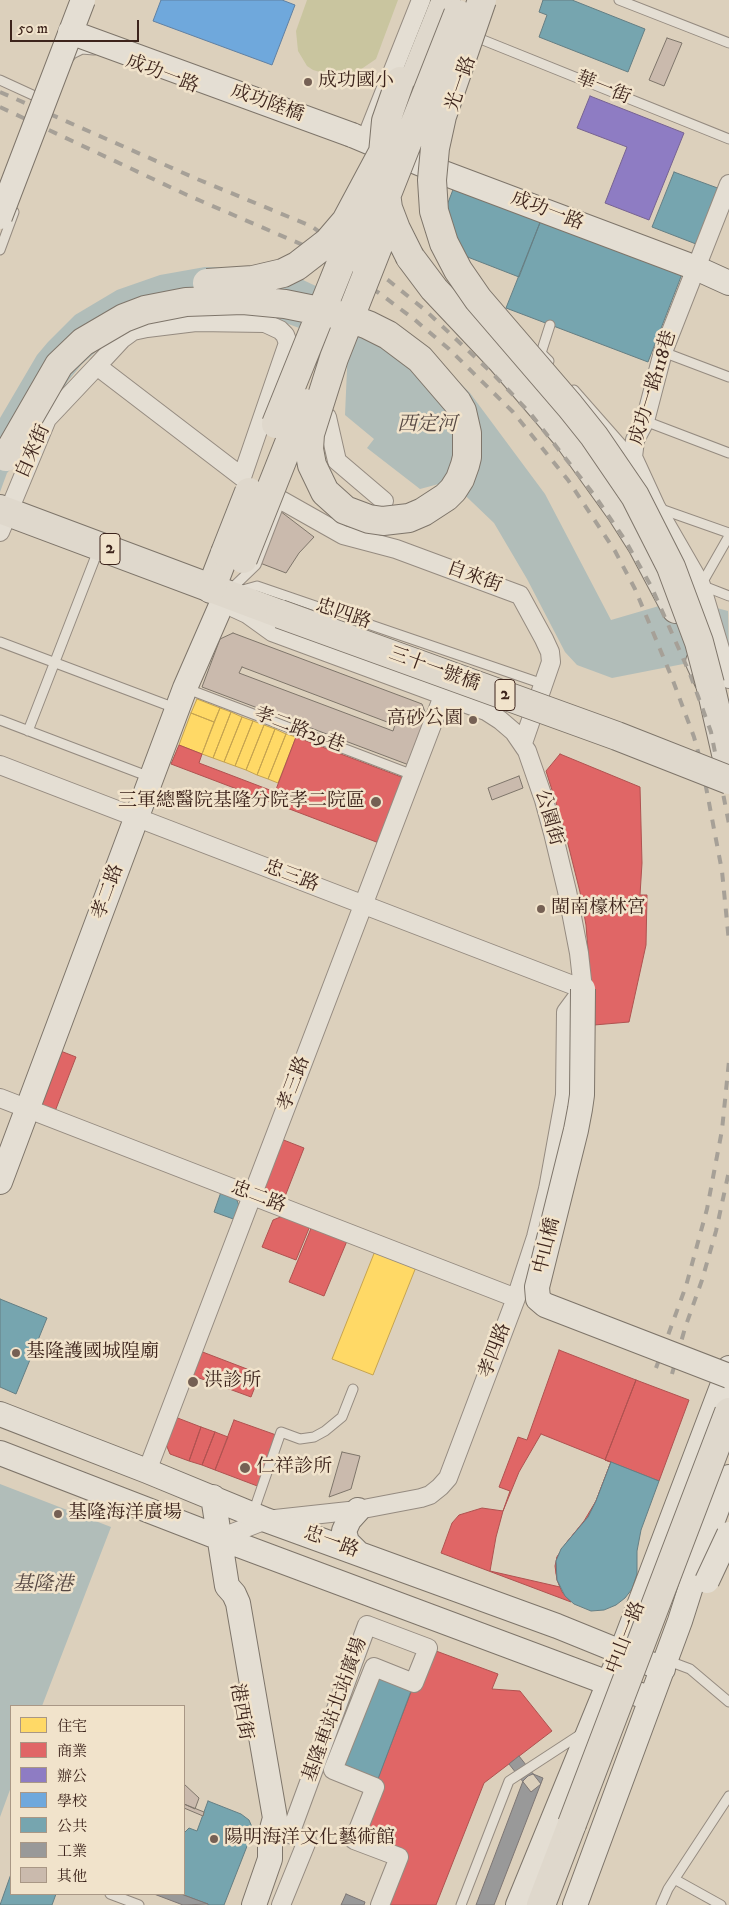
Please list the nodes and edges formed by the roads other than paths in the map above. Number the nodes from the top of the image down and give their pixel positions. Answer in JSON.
{"nodes":[{"id":1,"x":83,"y":0,"type":"edge"},
{"id":2,"x":90,"y":0,"type":"edge"},
{"id":3,"x":421,"y":0,"type":"edge"},
{"id":4,"x":432,"y":0,"type":"edge"},
{"id":5,"x":446,"y":0,"type":"edge"},
{"id":6,"x":464,"y":0,"type":"edge"},
{"id":7,"x":482,"y":0,"type":"edge"},
{"id":8,"x":492,"y":0,"type":"edge"},
{"id":9,"x":619,"y":0,"type":"edge"},
{"id":10,"x":70,"y":26,"type":"junction"},
{"id":11,"x":478,"y":38,"type":"junction"},
{"id":12,"x":729,"y":43,"type":"edge"},
{"id":13,"x":65,"y":62,"type":"junction"},
{"id":14,"x":49,"y":63,"type":"dead end"},
{"id":15,"x":0,"y":80,"type":"edge"},
{"id":16,"x":37,"y":96,"type":"junction"},
{"id":17,"x":233,"y":102,"type":"dead end"},
{"id":18,"x":392,"y":136,"type":"junction"},
{"id":19,"x":729,"y":139,"type":"edge"},
{"id":20,"x":354,"y":140,"type":"junction"},
{"id":21,"x":433,"y":169,"type":"junction"},
{"id":22,"x":729,"y":184,"type":"edge"},
{"id":23,"x":21,"y":189,"type":"dead end"},
{"id":24,"x":0,"y":193,"type":"edge"},
{"id":25,"x":386,"y":197,"type":"junction"},
{"id":26,"x":5,"y":222,"type":"edge"},
{"id":27,"x":0,"y":250,"type":"edge"},
{"id":28,"x":696,"y":268,"type":"junction"},
{"id":29,"x":729,"y":283,"type":"edge"},
{"id":30,"x":550,"y":325,"type":"dead end"},
{"id":31,"x":664,"y":352,"type":"junction"},
{"id":32,"x":97,"y":366,"type":"junction"},
{"id":33,"x":554,"y":368,"type":"dead end"},
{"id":34,"x":729,"y":377,"type":"edge"},
{"id":35,"x":568,"y":382,"type":"dead end"},
{"id":36,"x":327,"y":417,"type":"dead end"},
{"id":37,"x":645,"y":421,"type":"junction"},
{"id":38,"x":0,"y":438,"type":"edge"},
{"id":39,"x":729,"y":453,"type":"edge"},
{"id":40,"x":633,"y":457,"type":"junction"},
{"id":41,"x":0,"y":463,"type":"edge"},
{"id":42,"x":281,"y":500,"type":"joint"},
{"id":43,"x":384,"y":501,"type":"dead end"},
{"id":44,"x":656,"y":507,"type":"junction"},
{"id":45,"x":5,"y":512,"type":"edge"},
{"id":46,"x":729,"y":535,"type":"edge"},
{"id":47,"x":100,"y":546,"type":"junction"},
{"id":48,"x":223,"y":578,"type":"junction"},
{"id":49,"x":701,"y":585,"type":"junction"},
{"id":50,"x":729,"y":596,"type":"edge"},
{"id":51,"x":0,"y":642,"type":"edge"},
{"id":52,"x":54,"y":662,"type":"junction"},
{"id":53,"x":721,"y":675,"type":"edge"},
{"id":54,"x":543,"y":684,"type":"junction"},
{"id":55,"x":185,"y":688,"type":"junction"},
{"id":56,"x":443,"y":696,"type":"junction"},
{"id":57,"x":167,"y":705,"type":"junction"},
{"id":58,"x":0,"y":720,"type":"edge"},
{"id":59,"x":28,"y":730,"type":"junction"},
{"id":60,"x":523,"y":743,"type":"junction"},
{"id":61,"x":0,"y":765,"type":"edge"},
{"id":62,"x":729,"y":767,"type":"edge"},
{"id":63,"x":142,"y":774,"type":"junction"},
{"id":64,"x":413,"y":775,"type":"junction"},
{"id":65,"x":729,"y":780,"type":"edge"},
{"id":66,"x":132,"y":815,"type":"junction"},
{"id":67,"x":364,"y":904,"type":"junction"},
{"id":68,"x":583,"y":989,"type":"junction"},
{"id":69,"x":15,"y":1104,"type":"edge"},
{"id":70,"x":0,"y":1151,"type":"edge"},
{"id":71,"x":0,"y":1182,"type":"edge"},
{"id":72,"x":252,"y":1196,"type":"junction"},
{"id":73,"x":516,"y":1298,"type":"junction"},
{"id":74,"x":729,"y":1368,"type":"edge"},
{"id":75,"x":729,"y":1376,"type":"edge"},
{"id":76,"x":353,"y":1389,"type":"dead end"},
{"id":77,"x":729,"y":1412,"type":"edge"},
{"id":78,"x":0,"y":1414,"type":"edge"},
{"id":79,"x":0,"y":1454,"type":"edge"},
{"id":80,"x":147,"y":1471,"type":"junction"},
{"id":81,"x":729,"y":1477,"type":"edge"},
{"id":82,"x":213,"y":1497,"type":"junction"},
{"id":83,"x":358,"y":1510,"type":"junction"},
{"id":84,"x":259,"y":1517,"type":"junction"},
{"id":85,"x":718,"y":1535,"type":"edge"},
{"id":86,"x":220,"y":1538,"type":"junction"},
{"id":87,"x":358,"y":1554,"type":"junction"},
{"id":88,"x":729,"y":1564,"type":"edge"},
{"id":89,"x":680,"y":1622,"type":"junction"},
{"id":90,"x":621,"y":1653,"type":"junction"},
{"id":91,"x":664,"y":1664,"type":"junction"},
{"id":92,"x":610,"y":1683,"type":"junction"},
{"id":93,"x":651,"y":1699,"type":"junction"},
{"id":94,"x":729,"y":1702,"type":"edge"},
{"id":95,"x":591,"y":1727,"type":"junction"},
{"id":96,"x":729,"y":1796,"type":"edge"},
{"id":97,"x":676,"y":1880,"type":"junction"},
{"id":98,"x":113,"y":1895,"type":"edge"},
{"id":99,"x":139,"y":1905,"type":"edge"},
{"id":100,"x":254,"y":1905,"type":"edge"},
{"id":101,"x":282,"y":1905,"type":"edge"},
{"id":102,"x":380,"y":1905,"type":"edge"},
{"id":103,"x":461,"y":1905,"type":"edge"},
{"id":104,"x":518,"y":1905,"type":"edge"},
{"id":105,"x":541,"y":1905,"type":"edge"},
{"id":106,"x":575,"y":1905,"type":"edge"},
{"id":107,"x":661,"y":1905,"type":"edge"},
{"id":108,"x":721,"y":1905,"type":"edge"}],
"edges":[{"from":1,"to":10,"type":"street","bridge":true},
{"from":2,"to":10,"type":"lane"},
{"from":3,"to":20,"type":"street"},
{"from":4,"to":53,"type":"main road","bridge":true},
{"from":5,"to":18,"type":"main road"},
{"from":6,"to":25,"type":"main road","bridge":true},
{"from":7,"to":53,"type":"main road","bridge":true},
{"from":8,"to":11,"type":"street","name":"光一路"},
{"from":9,"to":12,"type":"lane"},
{"from":10,"to":13,"type":"lane"},
{"from":10,"to":20,"type":"street","name":"成功陸橋","bridge":true},
{"from":10,"to":26,"type":"street","bridge":true},
{"from":11,"to":19,"type":"lane","name":"華一街"},
{"from":11,"to":21,"type":"street","name":"光一路"},
{"from":13,"to":17,"type":"lane","name":"成功一路"},
{"from":13,"to":23,"type":"lane"},
{"from":14,"to":16,"type":"lane"},
{"from":15,"to":16,"type":"lane"},
{"from":16,"to":24,"type":"lane"},
{"from":18,"to":38,"type":"main road","bridge":true},
{"from":18,"to":48,"type":"main road","bridge":true},
{"from":20,"to":21,"type":"street","name":"成功一路"},
{"from":21,"to":28,"type":"street","name":"成功一路"},
{"from":22,"to":28,"type":"street","name":"成功一路118巷"},
{"from":25,"to":41,"type":"main road","bridge":true},
{"from":25,"to":48,"type":"main road","bridge":true},
{"from":26,"to":27,"type":"lane"},
{"from":28,"to":29,"type":"street","name":"成功一路"},
{"from":28,"to":31,"type":"street","name":"成功一路118巷"},
{"from":30,"to":33,"type":"lane"},
{"from":31,"to":34,"type":"lane"},
{"from":31,"to":37,"type":"street","name":"成功一路118巷"},
{"from":32,"to":32,"type":"street","name":"自來街"},
{"from":32,"to":45,"type":"street","name":"自來街"},
{"from":35,"to":40,"type":"lane"},
{"from":36,"to":43,"type":"street"},
{"from":37,"to":39,"type":"lane"},
{"from":37,"to":40,"type":"street","name":"成功一路118巷"},
{"from":40,"to":44,"type":"street","name":"成功一路118巷"},
{"from":42,"to":48,"type":"lane"},
{"from":42,"to":54,"type":"street","name":"自來街"},
{"from":44,"to":46,"type":"lane"},
{"from":44,"to":49,"type":"street","name":"成功一路118巷"},
{"from":45,"to":47,"type":"main road","number":"2"},
{"from":46,"to":49,"type":"lane"},
{"from":47,"to":48,"type":"main road","number":"2"},
{"from":47,"to":52,"type":"lane"},
{"from":48,"to":54,"type":"lane","name":"忠四路"},
{"from":48,"to":55,"type":"street","name":"孝二路"},
{"from":48,"to":56,"type":"street"},
{"from":48,"to":57,"type":"street"},
{"from":48,"to":65,"type":"main road","name":"三十一號橋","number":"2","bridge":true},
{"from":49,"to":50,"type":"lane"},
{"from":49,"to":53,"type":"street","name":"成功一路118巷"},
{"from":51,"to":52,"type":"lane"},
{"from":52,"to":57,"type":"lane"},
{"from":52,"to":59,"type":"lane"},
{"from":53,"to":62,"type":"main road"},
{"from":54,"to":60,"type":"street","name":"自來街"},
{"from":55,"to":64,"type":"lane","name":"孝二路29巷"},
{"from":55,"to":66,"type":"street","name":"孝二路"},
{"from":56,"to":60,"type":"street","name":"公園街"},
{"from":56,"to":64,"type":"street","name":"孝三路"},
{"from":57,"to":63,"type":"street"},
{"from":58,"to":59,"type":"lane"},
{"from":59,"to":63,"type":"lane"},
{"from":60,"to":68,"type":"street","name":"公園街"},
{"from":61,"to":66,"type":"street","name":"忠三路"},
{"from":63,"to":66,"type":"street"},
{"from":64,"to":67,"type":"street","name":"孝三路"},
{"from":66,"to":67,"type":"street","name":"忠三路"},
{"from":66,"to":69,"type":"street","name":"孝二路"},
{"from":67,"to":68,"type":"street","name":"忠三路"},
{"from":67,"to":72,"type":"street","name":"孝三路"},
{"from":68,"to":73,"type":"street","name":"孝四路"},
{"from":68,"to":75,"type":"street","name":"中山橋","bridge":true},
{"from":69,"to":70,"type":"street","name":"孝二路"},
{"from":69,"to":71,"type":"street","name":"孝二路"},
{"from":69,"to":72,"type":"street","name":"忠二路"},
{"from":72,"to":73,"type":"street","name":"忠二路"},
{"from":72,"to":80,"type":"street","name":"孝三路"},
{"from":73,"to":83,"type":"street","name":"孝四路"},
{"from":74,"to":90,"type":"street","name":"中山一路"},
{"from":76,"to":84,"type":"lane"},
{"from":77,"to":105,"type":"main road","bridge":true},
{"from":78,"to":80,"type":"street","name":"忠一路"},
{"from":79,"to":86,"type":"street","name":"忠一路"},
{"from":80,"to":82,"type":"street","name":"忠一路"},
{"from":81,"to":85,"type":"street"},
{"from":82,"to":84,"type":"street","name":"忠一路"},
{"from":82,"to":86,"type":"street","name":"港西街"},
{"from":83,"to":84,"type":"street","name":"孝四路"},
{"from":83,"to":87,"type":"street"},
{"from":84,"to":86,"type":"street","name":"孝四路"},
{"from":84,"to":87,"type":"street","name":"忠一路"},
{"from":85,"to":88,"type":"lane"},
{"from":85,"to":89,"type":"street"},
{"from":85,"to":89,"type":"street","bridge":true},
{"from":86,"to":92,"type":"street","name":"忠一路"},
{"from":86,"to":100,"type":"street","name":"港西街"},
{"from":87,"to":90,"type":"street","name":"忠一路"},
{"from":89,"to":91,"type":"street"},
{"from":90,"to":91,"type":"street","name":"忠一路"},
{"from":90,"to":92,"type":"street","name":"中山一路"},
{"from":91,"to":93,"type":"street"},
{"from":91,"to":94,"type":"lane"},
{"from":92,"to":93,"type":"street","name":"忠一路"},
{"from":92,"to":95,"type":"street","name":"中山一路"},
{"from":93,"to":106,"type":"street"},
{"from":95,"to":103,"type":"lane"},
{"from":95,"to":104,"type":"street","name":"中山一路"},
{"from":96,"to":97,"type":"lane"},
{"from":97,"to":107,"type":"lane"},
{"from":97,"to":108,"type":"lane"},
{"from":98,"to":99,"type":"lane"},
{"from":101,"to":102,"type":"street","name":"基隆車站北站廣場"}]}
